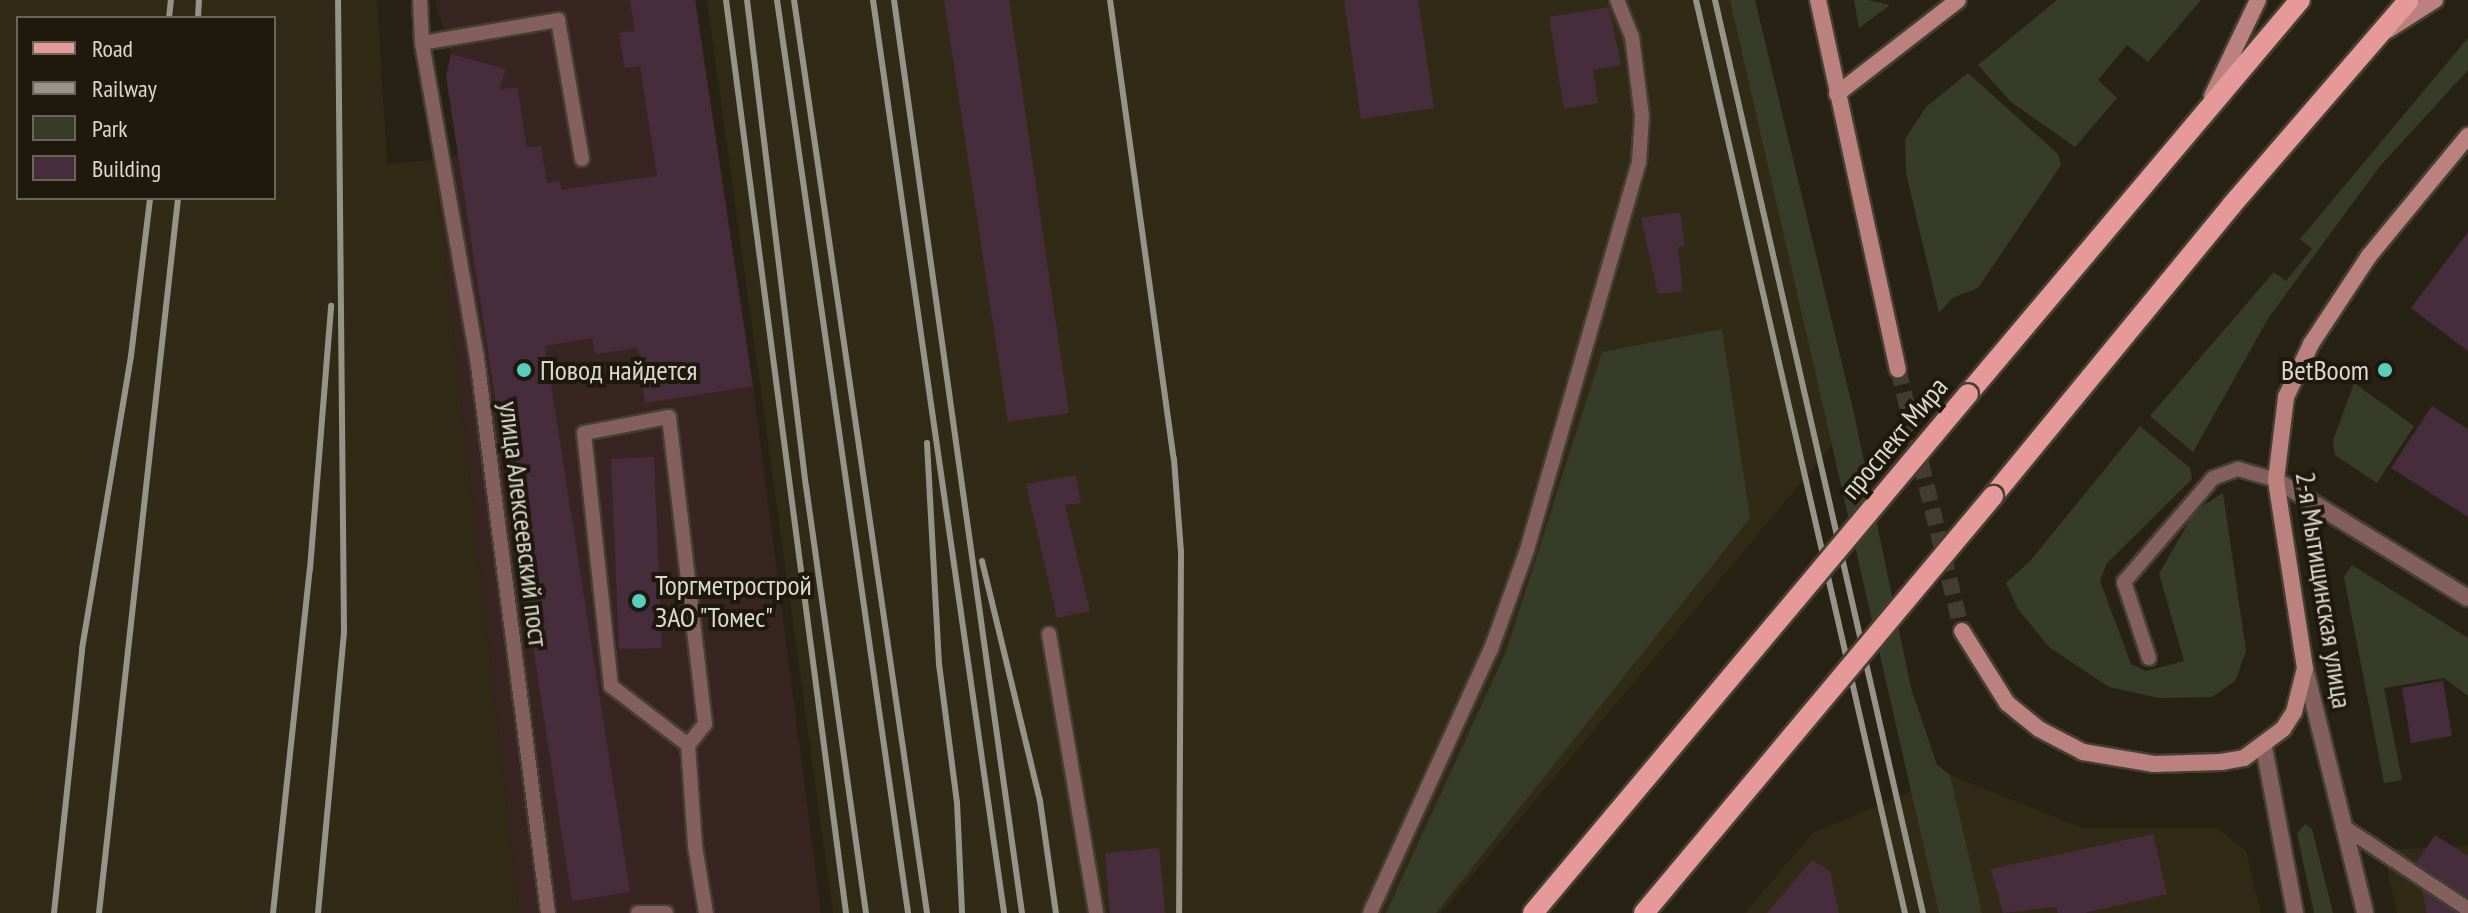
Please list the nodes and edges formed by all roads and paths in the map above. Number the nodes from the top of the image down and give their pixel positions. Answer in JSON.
{"nodes":[{"id":1,"x":420,"y":0,"type":"edge"},
{"id":2,"x":1617,"y":0,"type":"edge"},
{"id":3,"x":1818,"y":0,"type":"edge"},
{"id":4,"x":1958,"y":0,"type":"edge"},
{"id":5,"x":2258,"y":0,"type":"edge"},
{"id":6,"x":2300,"y":0,"type":"edge"},
{"id":7,"x":2409,"y":0,"type":"edge"},
{"id":8,"x":2435,"y":0,"type":"edge"},
{"id":9,"x":2376,"y":38,"type":"junction"},
{"id":10,"x":422,"y":43,"type":"junction"},
{"id":11,"x":1837,"y":94,"type":"junction"},
{"id":12,"x":2202,"y":113,"type":"junction"},
{"id":13,"x":2468,"y":136,"type":"edge"},
{"id":14,"x":582,"y":159,"type":"dead end"},
{"id":15,"x":1898,"y":369,"type":"tunnel mouth"},
{"id":16,"x":2276,"y":480,"type":"junction"},
{"id":17,"x":2468,"y":598,"type":"edge"},
{"id":18,"x":1962,"y":631,"type":"tunnel mouth"},
{"id":19,"x":1049,"y":634,"type":"dead end"},
{"id":20,"x":2149,"y":658,"type":"dead end"},
{"id":21,"x":2305,"y":668,"type":"junction"},
{"id":22,"x":688,"y":745,"type":"junction"},
{"id":23,"x":2264,"y":747,"type":"junction"},
{"id":24,"x":2344,"y":827,"type":"junction"},
{"id":25,"x":2468,"y":909,"type":"edge"},
{"id":26,"x":548,"y":913,"type":"edge"},
{"id":27,"x":638,"y":913,"type":"edge"},
{"id":28,"x":666,"y":913,"type":"edge"},
{"id":29,"x":706,"y":913,"type":"edge"},
{"id":30,"x":1096,"y":913,"type":"edge"},
{"id":31,"x":1370,"y":913,"type":"edge"},
{"id":32,"x":1533,"y":913,"type":"edge"},
{"id":33,"x":1644,"y":913,"type":"edge"},
{"id":34,"x":2295,"y":913,"type":"edge"},
{"id":35,"x":2365,"y":913,"type":"edge"}],
"edges":[{"from":1,"to":10,"type":"lane","name":"улица Алексеевский пост"},
{"from":2,"to":31,"type":"lane"},
{"from":3,"to":11,"type":"street"},
{"from":4,"to":11,"type":"street"},
{"from":5,"to":12,"type":"street"},
{"from":6,"to":12,"type":"main road","name":"проспект Мира"},
{"from":7,"to":9,"type":"main road"},
{"from":8,"to":9,"type":"street"},
{"from":9,"to":33,"type":"main road","bridge":true},
{"from":10,"to":14,"type":"lane"},
{"from":10,"to":26,"type":"lane","name":"улица Алексеевский пост"},
{"from":11,"to":15,"type":"street"},
{"from":12,"to":32,"type":"main road","name":"проспект Мира","bridge":true},
{"from":13,"to":16,"type":"street","name":"2-я Мытищинская улица"},
{"from":16,"to":17,"type":"street"},
{"from":16,"to":20,"type":"lane"},
{"from":16,"to":21,"type":"street","name":"2-я Мытищинская улица"},
{"from":18,"to":23,"type":"street"},
{"from":19,"to":30,"type":"lane"},
{"from":21,"to":23,"type":"street"},
{"from":21,"to":24,"type":"street","name":"2-я Мытищинская улица"},
{"from":22,"to":22,"type":"lane"},
{"from":22,"to":29,"type":"lane"},
{"from":23,"to":34,"type":"street"},
{"from":24,"to":25,"type":"lane"},
{"from":24,"to":35,"type":"street","name":"2-я Мытищинская улица"},
{"from":27,"to":28,"type":"lane"}]}
